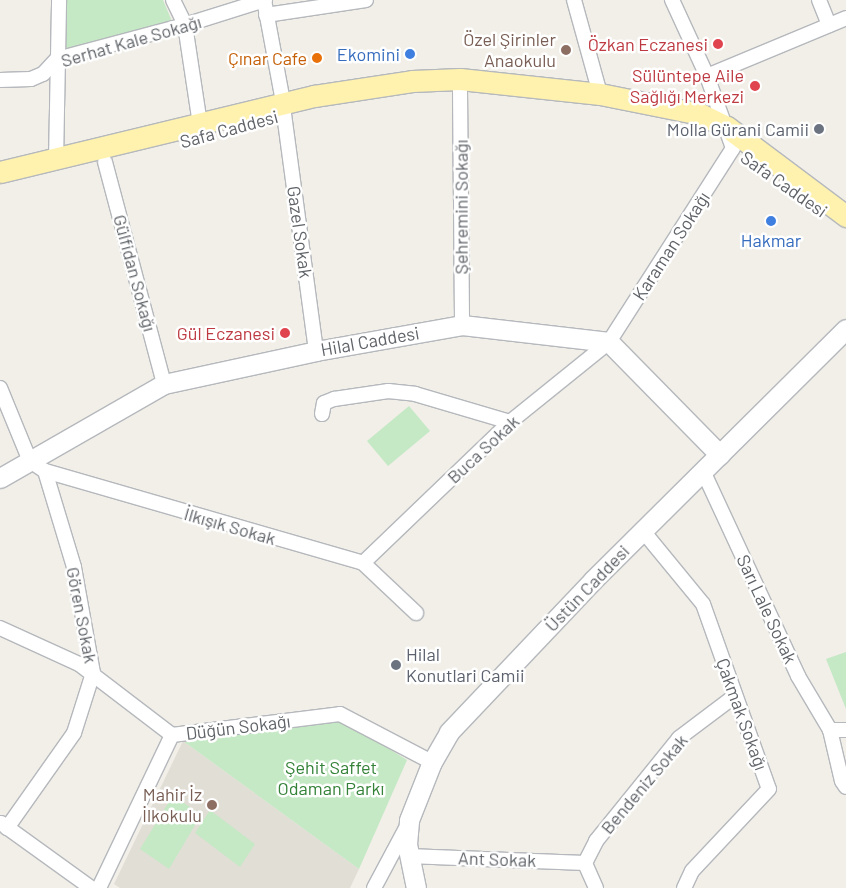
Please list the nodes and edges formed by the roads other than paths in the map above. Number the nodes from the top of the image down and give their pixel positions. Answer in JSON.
{"nodes":[{"id":1,"x":59,"y":0,"type":"edge"},
{"id":2,"x":173,"y":0,"type":"edge"},
{"id":3,"x":264,"y":0,"type":"edge"},
{"id":4,"x":366,"y":0,"type":"edge"},
{"id":5,"x":574,"y":0,"type":"edge"},
{"id":6,"x":672,"y":0,"type":"edge"},
{"id":7,"x":819,"y":0,"type":"edge"},
{"id":8,"x":266,"y":15,"type":"junction"},
{"id":9,"x":846,"y":18,"type":"edge"},
{"id":10,"x":185,"y":25,"type":"junction"},
{"id":11,"x":829,"y":25,"type":"junction"},
{"id":12,"x":57,"y":58,"type":"junction"},
{"id":13,"x":707,"y":76,"type":"junction"},
{"id":14,"x":0,"y":80,"type":"edge"},
{"id":15,"x":460,"y":84,"type":"junction"},
{"id":16,"x":600,"y":94,"type":"junction"},
{"id":17,"x":284,"y":108,"type":"junction"},
{"id":18,"x":200,"y":124,"type":"junction"},
{"id":19,"x":727,"y":128,"type":"junction"},
{"id":20,"x":733,"y":148,"type":"junction"},
{"id":21,"x":56,"y":161,"type":"junction"},
{"id":22,"x":105,"y":162,"type":"junction"},
{"id":23,"x":0,"y":172,"type":"edge"},
{"id":24,"x":0,"y":186,"type":"edge"},
{"id":25,"x":846,"y":216,"type":"edge"},
{"id":26,"x":846,"y":227,"type":"edge"},
{"id":27,"x":462,"y":325,"type":"junction"},
{"id":28,"x":846,"y":331,"type":"edge"},
{"id":29,"x":609,"y":342,"type":"junction"},
{"id":30,"x":316,"y":350,"type":"junction"},
{"id":31,"x":164,"y":384,"type":"junction"},
{"id":32,"x":0,"y":388,"type":"edge"},
{"id":33,"x":322,"y":414,"type":"dead end"},
{"id":34,"x":510,"y":422,"type":"junction"},
{"id":35,"x":720,"y":455,"type":"junction"},
{"id":36,"x":37,"y":466,"type":"junction"},
{"id":37,"x":703,"y":470,"type":"junction"},
{"id":38,"x":0,"y":478,"type":"edge"},
{"id":39,"x":643,"y":531,"type":"junction"},
{"id":40,"x":363,"y":563,"type":"junction"},
{"id":41,"x":416,"y":612,"type":"dead end"},
{"id":42,"x":0,"y":628,"type":"edge"},
{"id":43,"x":93,"y":674,"type":"junction"},
{"id":44,"x":735,"y":696,"type":"junction"},
{"id":45,"x":830,"y":730,"type":"junction"},
{"id":46,"x":846,"y":730,"type":"edge"},
{"id":47,"x":172,"y":735,"type":"junction"},
{"id":48,"x":432,"y":762,"type":"junction"},
{"id":49,"x":846,"y":787,"type":"edge"},
{"id":50,"x":409,"y":820,"type":"junction"},
{"id":51,"x":3,"y":825,"type":"edge"},
{"id":52,"x":408,"y":856,"type":"junction"},
{"id":53,"x":585,"y":862,"type":"junction"},
{"id":54,"x":90,"y":888,"type":"edge"},
{"id":55,"x":99,"y":888,"type":"edge"},
{"id":56,"x":374,"y":888,"type":"edge"},
{"id":57,"x":416,"y":888,"type":"edge"},
{"id":58,"x":596,"y":888,"type":"edge"},
{"id":59,"x":684,"y":888,"type":"edge"}],
"edges":[{"from":1,"to":12,"type":"street"},
{"from":2,"to":10,"type":"street"},
{"from":3,"to":8,"type":"street","name":"Gazel Sokak"},
{"from":3,"to":10,"type":"street","name":"Serhat Kale Sokağı"},
{"from":4,"to":8,"type":"street"},
{"from":5,"to":16,"type":"street"},
{"from":6,"to":13,"type":"street"},
{"from":7,"to":11,"type":"street"},
{"from":8,"to":17,"type":"street","name":"Gazel Sokak"},
{"from":9,"to":11,"type":"street"},
{"from":10,"to":12,"type":"street","name":"Serhat Kale Sokağı"},
{"from":10,"to":18,"type":"street"},
{"from":11,"to":13,"type":"street"},
{"from":12,"to":14,"type":"street","name":"Serhat Kale Sokağı"},
{"from":12,"to":21,"type":"street"},
{"from":13,"to":19,"type":"street"},
{"from":15,"to":16,"type":"main road","name":"Safa Caddesi"},
{"from":15,"to":17,"type":"main road","name":"Safa Caddesi"},
{"from":15,"to":20,"type":"main road","name":"Safa Caddesi"},
{"from":15,"to":27,"type":"street","name":"Şehremini Sokağı"},
{"from":16,"to":19,"type":"main road","name":"Safa Caddesi"},
{"from":17,"to":18,"type":"main road","name":"Safa Caddesi"},
{"from":17,"to":22,"type":"main road","name":"Safa Caddesi"},
{"from":17,"to":30,"type":"street","name":"Gazel Sokak"},
{"from":18,"to":21,"type":"main road","name":"Safa Caddesi"},
{"from":19,"to":20,"type":"street"},
{"from":19,"to":25,"type":"main road","name":"Safa Caddesi"},
{"from":20,"to":26,"type":"main road","name":"Safa Caddesi"},
{"from":20,"to":29,"type":"street","name":"Karaman Sokağı"},
{"from":21,"to":23,"type":"main road","name":"Safa Caddesi"},
{"from":22,"to":24,"type":"main road","name":"Safa Caddesi"},
{"from":22,"to":31,"type":"street","name":"Gülfidan Sokağı"},
{"from":27,"to":29,"type":"street","name":"Hilal Caddesi"},
{"from":27,"to":30,"type":"street","name":"Hilal Caddesi"},
{"from":28,"to":35,"type":"street","name":"Üstün Caddesi"},
{"from":29,"to":34,"type":"street","name":"Buca Sokak"},
{"from":29,"to":35,"type":"street"},
{"from":30,"to":31,"type":"street","name":"Hilal Caddesi"},
{"from":31,"to":36,"type":"street","name":"Hilal Caddesi"},
{"from":32,"to":36,"type":"street","name":"Gören Sokak"},
{"from":33,"to":34,"type":"street"},
{"from":34,"to":40,"type":"street","name":"Buca Sokak"},
{"from":35,"to":37,"type":"street","name":"Üstün Caddesi"},
{"from":36,"to":38,"type":"street","name":"Hilal Caddesi"},
{"from":36,"to":40,"type":"street","name":"İlkışık Sokak"},
{"from":36,"to":43,"type":"street","name":"Gören Sokak"},
{"from":37,"to":39,"type":"street","name":"Üstün Caddesi"},
{"from":37,"to":45,"type":"street","name":"Sarı Lale Sokak"},
{"from":39,"to":44,"type":"street","name":"Çakmak Sokağı"},
{"from":39,"to":48,"type":"street","name":"Üstün Caddesi"},
{"from":40,"to":41,"type":"street","name":"İlkışık Sokak"},
{"from":42,"to":43,"type":"street"},
{"from":43,"to":47,"type":"street"},
{"from":43,"to":51,"type":"street","name":"Gören Sokak"},
{"from":44,"to":53,"type":"street","name":"Bendeniz Sokak"},
{"from":44,"to":59,"type":"street","name":"Çakmak Sokağı"},
{"from":45,"to":46,"type":"street"},
{"from":45,"to":49,"type":"street","name":"Sarı Lale Sokak"},
{"from":47,"to":48,"type":"street","name":"Düğün Sokağı"},
{"from":47,"to":55,"type":"street","name":"Düğün Sokağı"},
{"from":48,"to":50,"type":"street","name":"Üstün Caddesi"},
{"from":50,"to":52,"type":"street","name":"Üstün Caddesi"},
{"from":50,"to":56,"type":"street"},
{"from":51,"to":54,"type":"street"},
{"from":52,"to":53,"type":"street","name":"Ant Sokak"},
{"from":52,"to":57,"type":"street","name":"Üstün Caddesi"},
{"from":53,"to":58,"type":"street"}]}
